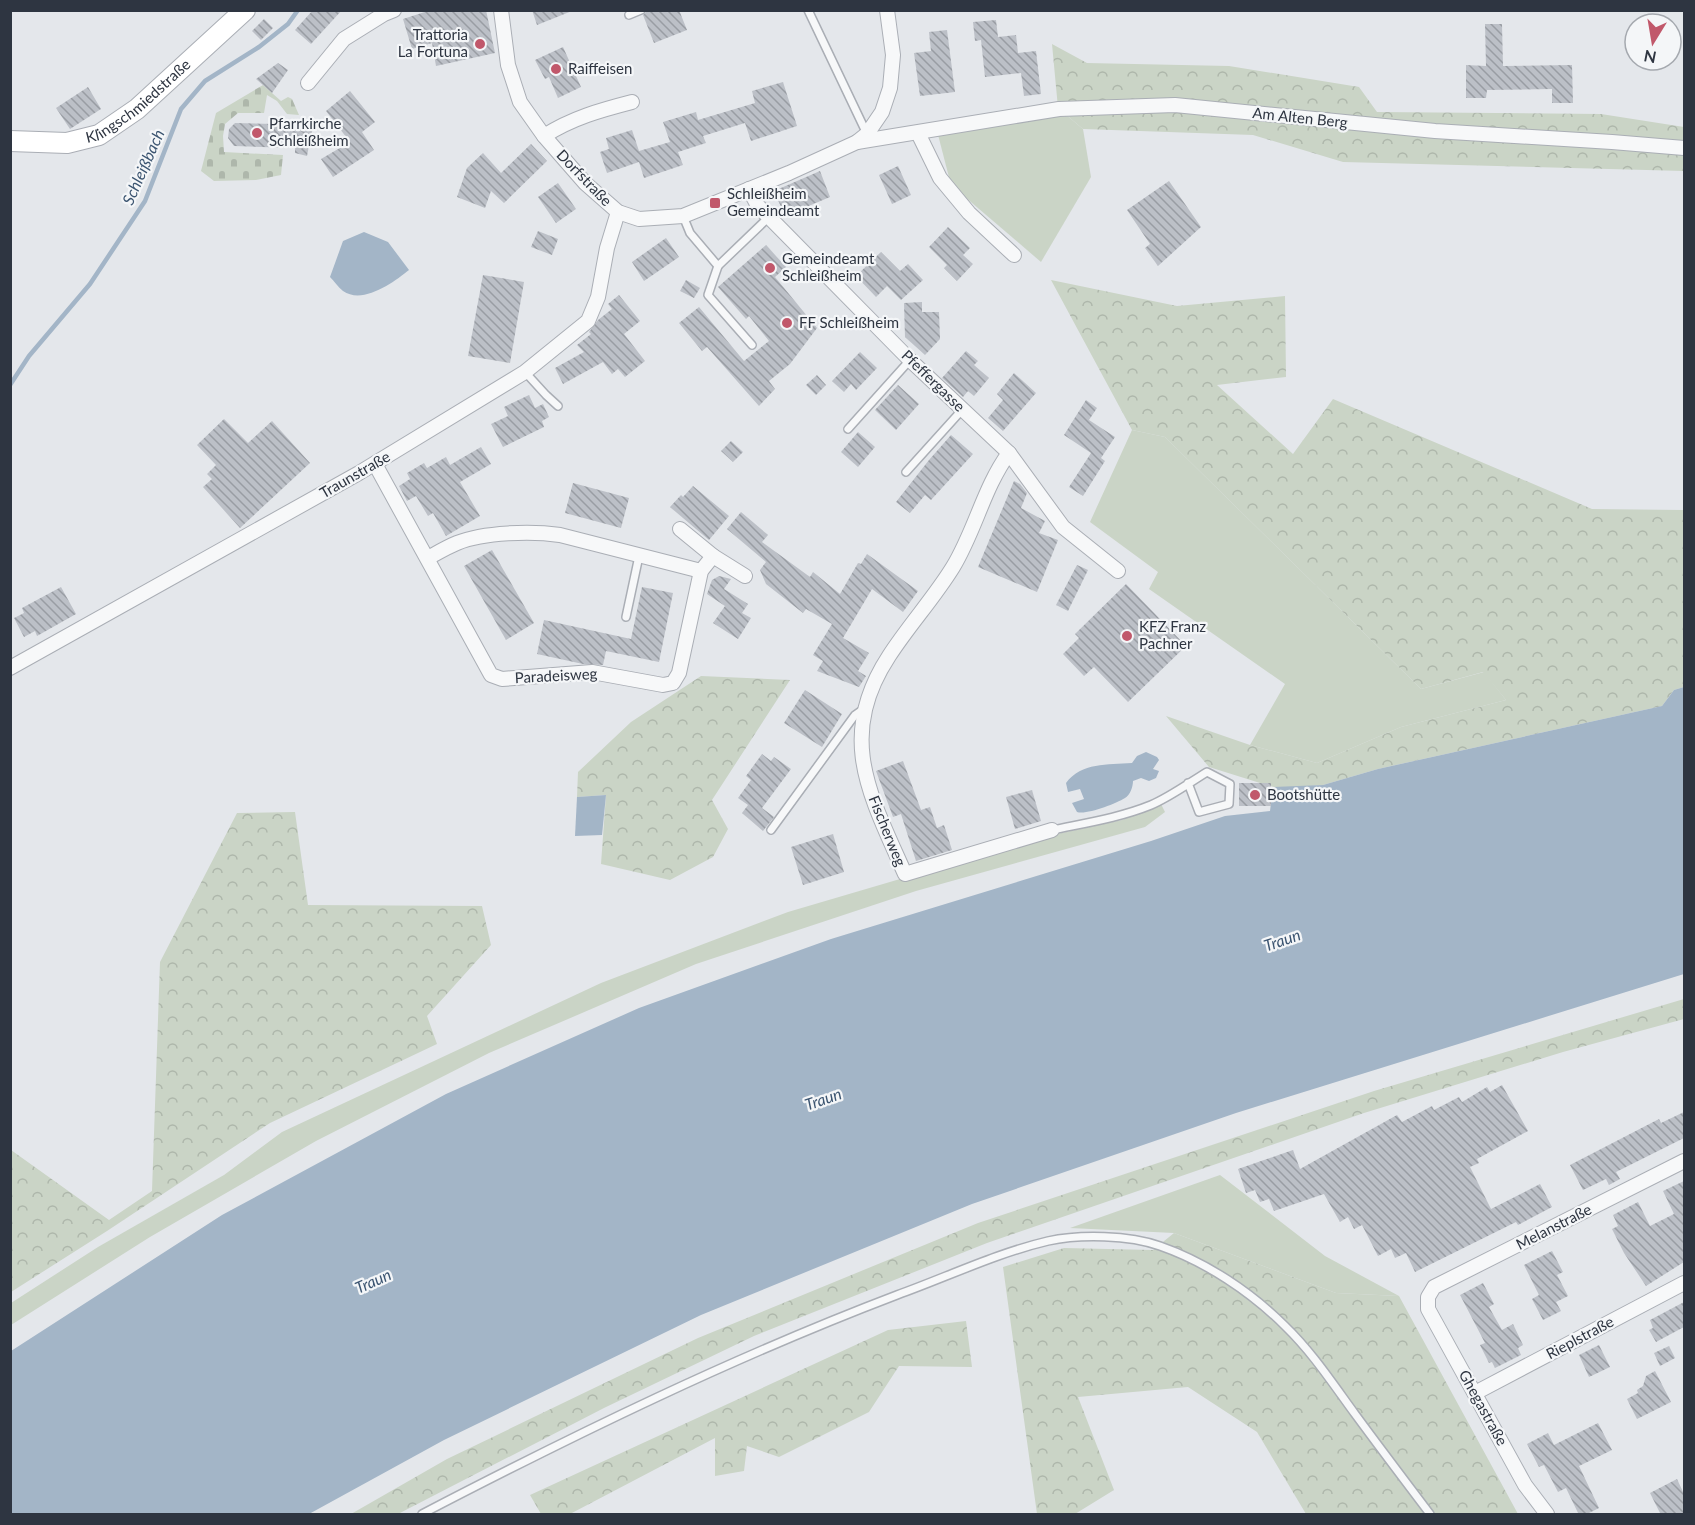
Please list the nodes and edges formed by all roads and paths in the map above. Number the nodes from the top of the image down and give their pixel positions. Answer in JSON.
{"nodes":[{"id":1,"x":245,"y":10,"type":"edge"},
{"id":2,"x":394,"y":10,"type":"edge"},
{"id":3,"x":501,"y":10,"type":"edge"},
{"id":4,"x":641,"y":10,"type":"edge"},
{"id":5,"x":808,"y":10,"type":"edge"},
{"id":6,"x":887,"y":10,"type":"edge"},
{"id":7,"x":628,"y":15,"type":"dead end"},
{"id":8,"x":308,"y":82,"type":"dead end"},
{"id":9,"x":632,"y":102,"type":"dead end"},
{"id":10,"x":918,"y":133,"type":"junction"},
{"id":11,"x":544,"y":136,"type":"junction"},
{"id":12,"x":862,"y":138,"type":"junction"},
{"id":13,"x":10,"y":141,"type":"edge"},
{"id":14,"x":1684,"y":148,"type":"edge"},
{"id":15,"x":749,"y":189,"type":"junction"},
{"id":16,"x":618,"y":212,"type":"junction"},
{"id":17,"x":683,"y":216,"type":"junction"},
{"id":18,"x":769,"y":217,"type":"junction"},
{"id":19,"x":1014,"y":255,"type":"dead end"},
{"id":20,"x":718,"y":266,"type":"junction"},
{"id":21,"x":752,"y":345,"type":"dead end"},
{"id":22,"x":910,"y":360,"type":"junction"},
{"id":23,"x":525,"y":372,"type":"junction"},
{"id":24,"x":558,"y":406,"type":"dead end"},
{"id":25,"x":962,"y":410,"type":"junction"},
{"id":26,"x":848,"y":429,"type":"dead end"},
{"id":27,"x":1009,"y":453,"type":"junction"},
{"id":28,"x":375,"y":464,"type":"junction"},
{"id":29,"x":906,"y":472,"type":"dead end"},
{"id":30,"x":680,"y":529,"type":"dead end"},
{"id":31,"x":639,"y":556,"type":"junction"},
{"id":32,"x":713,"y":556,"type":"junction"},
{"id":33,"x":428,"y":558,"type":"junction"},
{"id":34,"x":701,"y":571,"type":"junction"},
{"id":35,"x":1118,"y":571,"type":"dead end"},
{"id":36,"x":745,"y":576,"type":"dead end"},
{"id":37,"x":626,"y":617,"type":"dead end"},
{"id":38,"x":10,"y":668,"type":"edge"},
{"id":39,"x":865,"y":708,"type":"junction"},
{"id":40,"x":1188,"y":783,"type":"junction"},
{"id":41,"x":771,"y":830,"type":"dead end"},
{"id":42,"x":1052,"y":830,"type":"joint"},
{"id":43,"x":1684,"y":1161,"type":"edge"},
{"id":44,"x":1684,"y":1283,"type":"edge"},
{"id":45,"x":1428,"y":1297,"type":"joint"},
{"id":46,"x":1475,"y":1393,"type":"junction"},
{"id":47,"x":422,"y":1515,"type":"edge"},
{"id":48,"x":1430,"y":1515,"type":"edge"},
{"id":49,"x":1546,"y":1515,"type":"edge"}],
"edges":[{"from":1,"to":13,"type":"main road","name":"Klingschmiedstraße"},
{"from":2,"to":8,"type":"street"},
{"from":3,"to":11,"type":"street","name":"Dorfstraße"},
{"from":4,"to":7,"type":"lane"},
{"from":5,"to":12,"type":"lane"},
{"from":6,"to":12,"type":"street"},
{"from":9,"to":11,"type":"street"},
{"from":10,"to":12,"type":"street","name":"Am Alten Berg"},
{"from":10,"to":14,"type":"street","name":"Am Alten Berg"},
{"from":10,"to":19,"type":"street"},
{"from":11,"to":16,"type":"street","name":"Dorfstraße"},
{"from":12,"to":15,"type":"street","name":"Dorfstraße"},
{"from":15,"to":17,"type":"street","name":"Dorfstraße"},
{"from":15,"to":18,"type":"street","name":"Pfeffergasse"},
{"from":16,"to":17,"type":"street","name":"Dorfstraße"},
{"from":16,"to":23,"type":"street","name":"Traunstraße"},
{"from":17,"to":20,"type":"lane"},
{"from":18,"to":20,"type":"lane"},
{"from":18,"to":22,"type":"street","name":"Pfeffergasse"},
{"from":20,"to":21,"type":"lane"},
{"from":22,"to":25,"type":"street","name":"Pfeffergasse"},
{"from":22,"to":26,"type":"lane"},
{"from":23,"to":24,"type":"lane"},
{"from":23,"to":28,"type":"street","name":"Traunstraße"},
{"from":25,"to":27,"type":"street","name":"Pfeffergasse"},
{"from":25,"to":29,"type":"lane"},
{"from":27,"to":35,"type":"street","name":"Pfeffergasse"},
{"from":27,"to":39,"type":"street","name":"Fischerweg"},
{"from":28,"to":33,"type":"street","name":"Paradeisweg"},
{"from":28,"to":38,"type":"street","name":"Traunstraße"},
{"from":30,"to":32,"type":"street"},
{"from":31,"to":33,"type":"street"},
{"from":31,"to":34,"type":"street"},
{"from":31,"to":37,"type":"lane"},
{"from":32,"to":34,"type":"street","name":"Paradeisweg"},
{"from":32,"to":36,"type":"street"},
{"from":33,"to":34,"type":"street","name":"Paradeisweg"},
{"from":39,"to":41,"type":"lane","name":"Fischerweg"},
{"from":39,"to":42,"type":"street","name":"Fischerweg"},
{"from":40,"to":40,"type":"lane"},
{"from":40,"to":42,"type":"lane"},
{"from":43,"to":45,"type":"street","name":"Melanstraße"},
{"from":44,"to":46,"type":"street","name":"Rieplstraße"},
{"from":45,"to":46,"type":"street","name":"Ghegastraße"},
{"from":46,"to":49,"type":"street","name":"Ghegastraße"},
{"from":47,"to":48,"type":"lane"}]}
